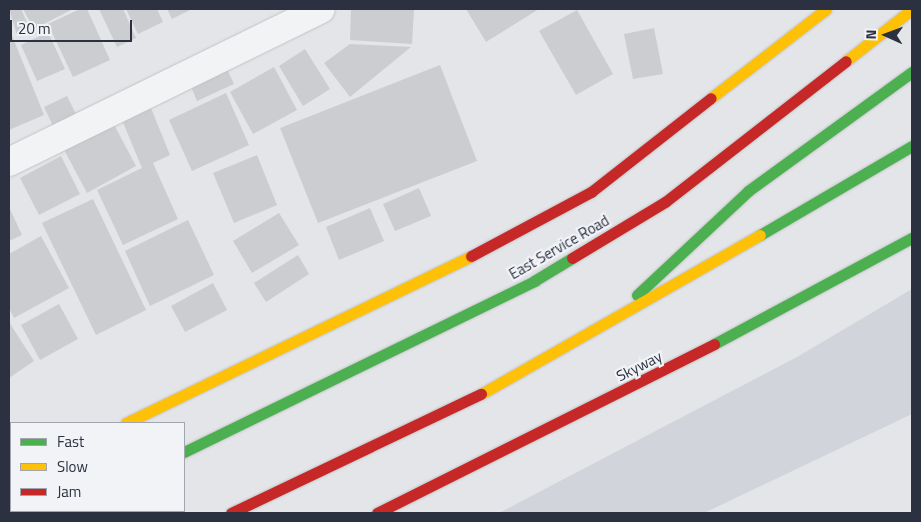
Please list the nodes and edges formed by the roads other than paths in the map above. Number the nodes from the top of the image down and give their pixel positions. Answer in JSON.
{"nodes":[{"id":1,"x":321,"y":9,"type":"edge"},
{"id":2,"x":826,"y":9,"type":"edge"},
{"id":3,"x":912,"y":9,"type":"edge"},
{"id":4,"x":912,"y":72,"type":"edge"},
{"id":5,"x":912,"y":146,"type":"edge"},
{"id":6,"x":9,"y":162,"type":"edge"},
{"id":7,"x":912,"y":238,"type":"edge"},
{"id":8,"x":601,"y":328,"type":"junction"},
{"id":9,"x":128,"y":422,"type":"edge"},
{"id":10,"x":185,"y":452,"type":"edge"},
{"id":11,"x":231,"y":513,"type":"edge"},
{"id":12,"x":377,"y":513,"type":"edge"}],
"edges":[{"from":1,"to":6,"type":"street"},
{"from":2,"to":9,"type":"main road","name":"East Service Road"},
{"from":3,"to":10,"type":"main road","name":"East Service Road"},
{"from":4,"to":8,"type":"main road"},
{"from":5,"to":8,"type":"main road"},
{"from":7,"to":12,"type":"main road","name":"Skyway"},
{"from":8,"to":11,"type":"main road"}]}
